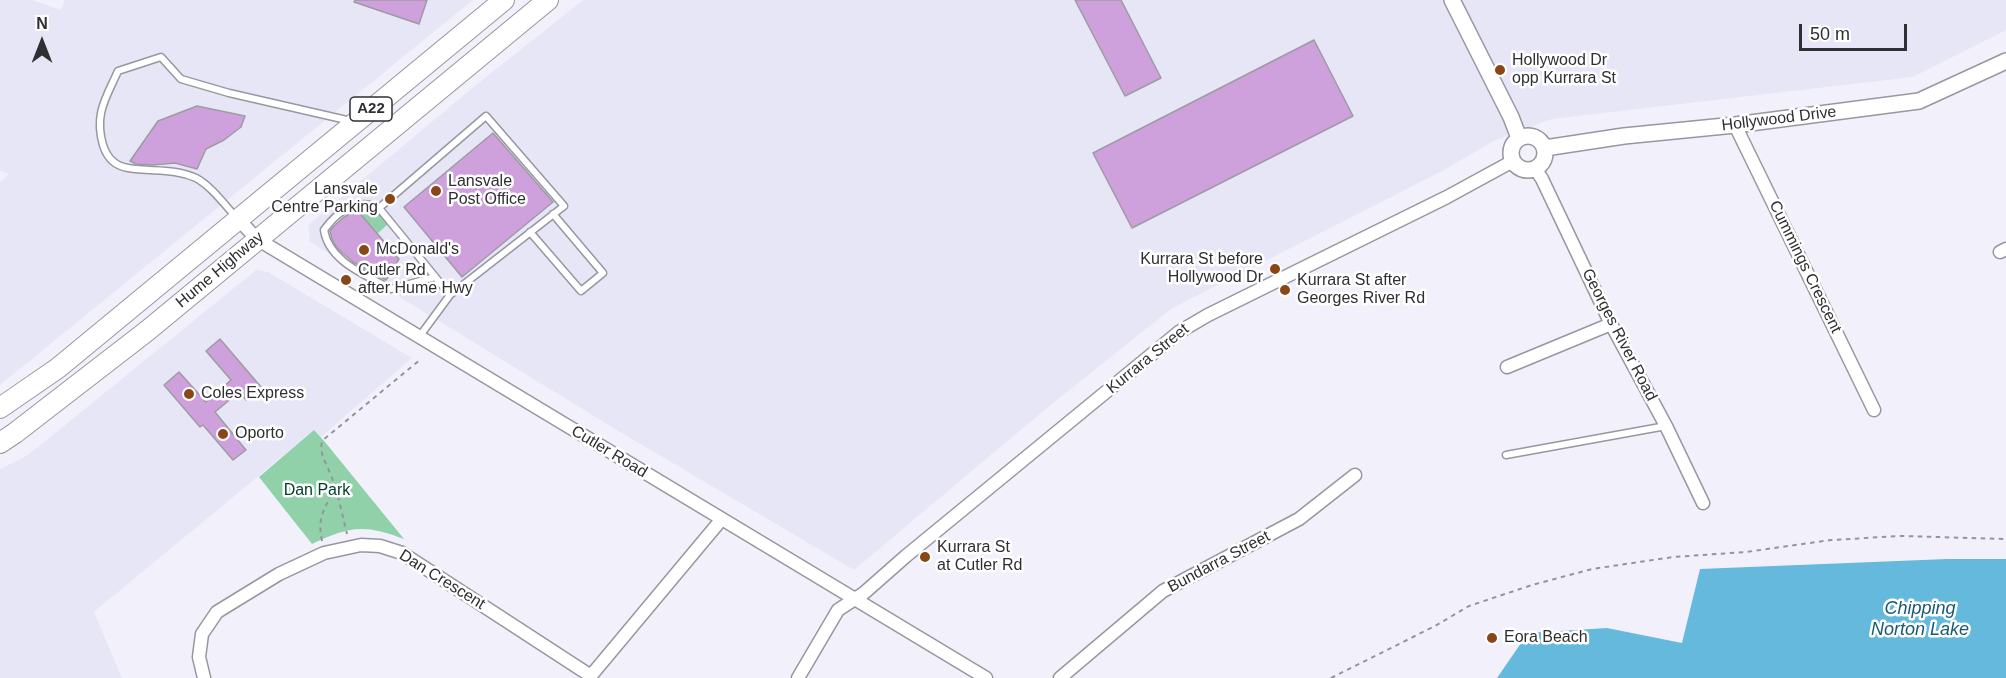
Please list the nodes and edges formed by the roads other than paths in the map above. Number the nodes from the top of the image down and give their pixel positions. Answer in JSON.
{"nodes":[{"id":1,"x":504,"y":0,"type":"edge"},
{"id":2,"x":548,"y":0,"type":"edge"},
{"id":3,"x":1452,"y":0,"type":"edge"},
{"id":4,"x":2006,"y":61,"type":"edge"},
{"id":5,"x":355,"y":122,"type":"junction"},
{"id":6,"x":1735,"y":125,"type":"junction"},
{"id":7,"x":1520,"y":138,"type":"junction"},
{"id":8,"x":1545,"y":148,"type":"junction"},
{"id":9,"x":1514,"y":161,"type":"junction"},
{"id":10,"x":1535,"y":168,"type":"junction"},
{"id":11,"x":379,"y":208,"type":"junction"},
{"id":12,"x":553,"y":214,"type":"junction"},
{"id":13,"x":238,"y":219,"type":"junction"},
{"id":14,"x":530,"y":232,"type":"junction"},
{"id":15,"x":257,"y":240,"type":"junction"},
{"id":16,"x":435,"y":277,"type":"junction"},
{"id":17,"x":450,"y":295,"type":"junction"},
{"id":18,"x":1611,"y":324,"type":"junction"},
{"id":19,"x":420,"y":337,"type":"junction"},
{"id":20,"x":1507,"y":366,"type":"dead end"},
{"id":21,"x":0,"y":408,"type":"edge"},
{"id":22,"x":1874,"y":410,"type":"dead end"},
{"id":23,"x":1666,"y":426,"type":"junction"},
{"id":24,"x":0,"y":443,"type":"edge"},
{"id":25,"x":1506,"y":455,"type":"dead end"},
{"id":26,"x":1355,"y":475,"type":"dead end"},
{"id":27,"x":1703,"y":503,"type":"dead end"},
{"id":28,"x":721,"y":520,"type":"junction"},
{"id":29,"x":853,"y":598,"type":"junction"},
{"id":30,"x":590,"y":677,"type":"edge"},
{"id":31,"x":204,"y":678,"type":"edge"},
{"id":32,"x":798,"y":678,"type":"edge"},
{"id":33,"x":986,"y":678,"type":"edge"},
{"id":34,"x":1060,"y":678,"type":"edge"}],
"edges":[{"from":1,"to":5,"type":"highway","name":"Hume Highway","number":"A22"},
{"from":2,"to":15,"type":"highway","name":"Hume Highway","number":"A22"},
{"from":3,"to":7,"type":"street"},
{"from":4,"to":6,"type":"street","name":"Hollywood Drive"},
{"from":5,"to":13,"type":"highway","name":"Hume Highway","number":"A22"},
{"from":5,"to":13,"type":"lane"},
{"from":6,"to":8,"type":"street","name":"Hollywood Drive"},
{"from":6,"to":22,"type":"street","name":"Cummings Crescent"},
{"from":7,"to":8,"type":"street"},
{"from":7,"to":9,"type":"street"},
{"from":8,"to":10,"type":"street"},
{"from":9,"to":10,"type":"street"},
{"from":9,"to":29,"type":"street","name":"Kurrara Street"},
{"from":10,"to":18,"type":"street","name":"Georges River Road"},
{"from":11,"to":12,"type":"lane"},
{"from":11,"to":16,"type":"lane"},
{"from":11,"to":16,"type":"lane"},
{"from":12,"to":14,"type":"lane"},
{"from":12,"to":14,"type":"lane"},
{"from":13,"to":15,"type":"street","name":"Cutler Road"},
{"from":13,"to":21,"type":"highway","name":"Hume Highway","number":"A22"},
{"from":14,"to":17,"type":"lane"},
{"from":15,"to":19,"type":"street","name":"Cutler Road"},
{"from":15,"to":24,"type":"highway","name":"Hume Highway","number":"A22"},
{"from":16,"to":17,"type":"lane"},
{"from":17,"to":19,"type":"lane"},
{"from":18,"to":20,"type":"street"},
{"from":18,"to":23,"type":"street","name":"Georges River Road"},
{"from":19,"to":28,"type":"street","name":"Cutler Road"},
{"from":23,"to":25,"type":"lane"},
{"from":23,"to":27,"type":"street","name":"Georges River Road"},
{"from":26,"to":34,"type":"street","name":"Bundarra Street"},
{"from":28,"to":29,"type":"street","name":"Cutler Road"},
{"from":28,"to":30,"type":"street","name":"Dan Crescent"},
{"from":29,"to":32,"type":"street","name":"Kurrara Street"},
{"from":29,"to":33,"type":"street","name":"Cutler Road"},
{"from":30,"to":31,"type":"street","name":"Dan Crescent"}]}
